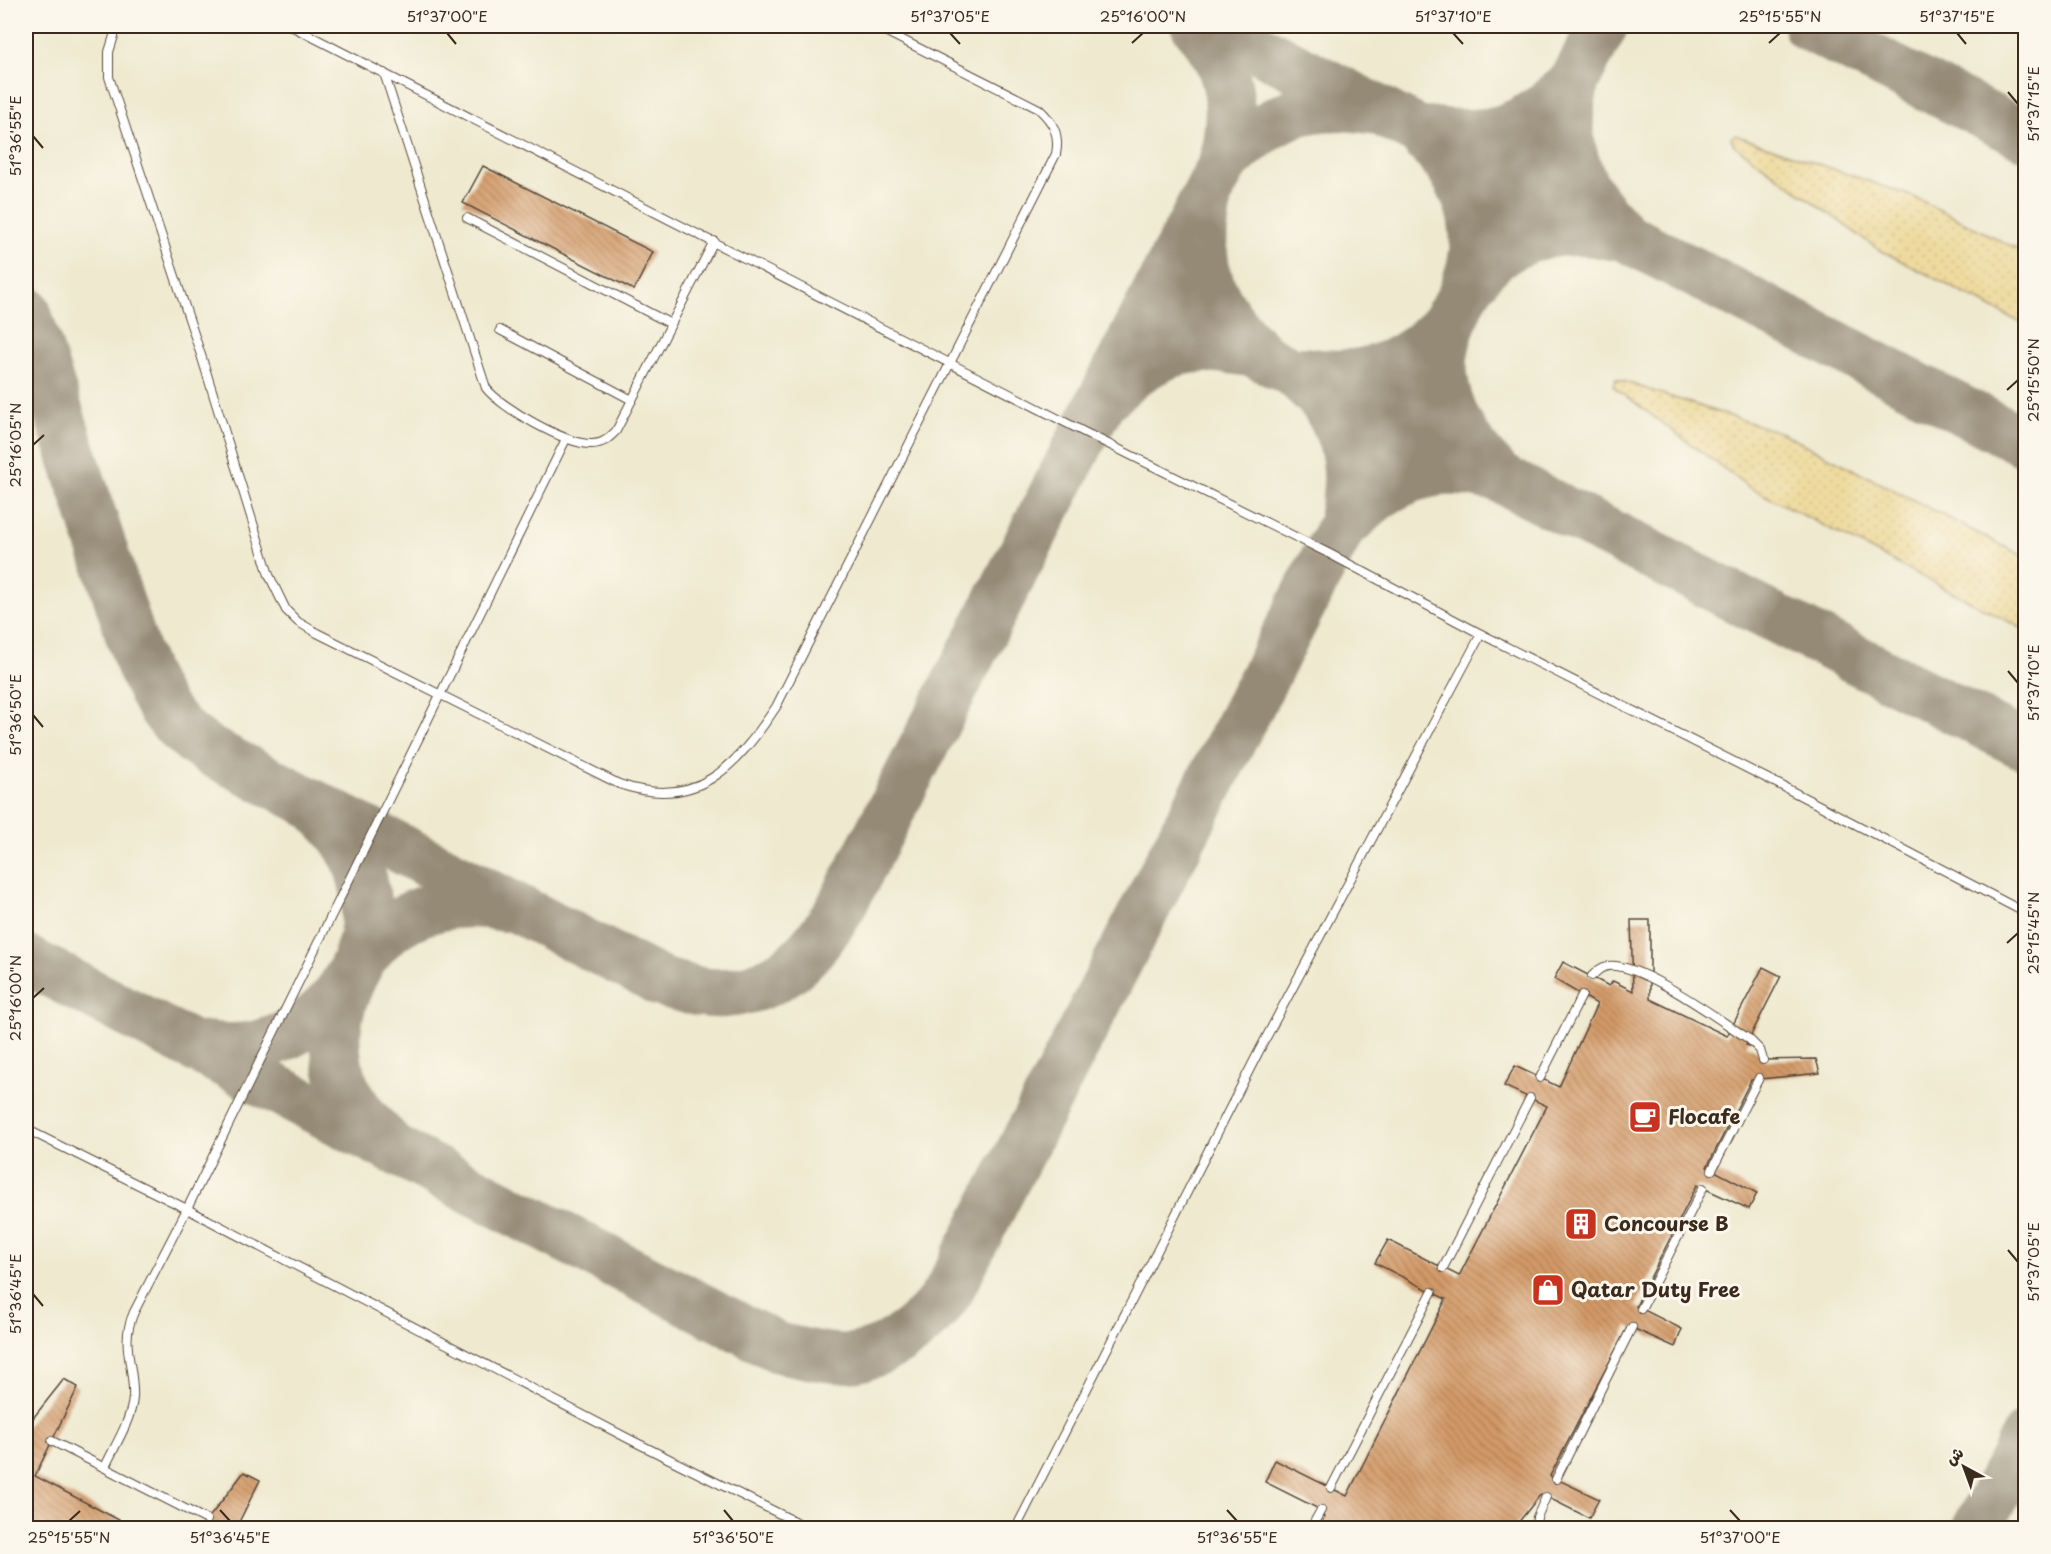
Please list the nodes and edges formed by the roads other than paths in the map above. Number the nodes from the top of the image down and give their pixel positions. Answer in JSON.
{"nodes":[{"id":1,"x":117,"y":26,"type":"edge"},
{"id":2,"x":291,"y":26,"type":"edge"},
{"id":3,"x":875,"y":26,"type":"edge"},
{"id":4,"x":384,"y":73,"type":"junction"},
{"id":5,"x":466,"y":218,"type":"dead end"},
{"id":6,"x":714,"y":241,"type":"junction"},
{"id":7,"x":671,"y":324,"type":"junction"},
{"id":8,"x":500,"y":330,"type":"dead end"},
{"id":9,"x":950,"y":363,"type":"junction"},
{"id":10,"x":632,"y":399,"type":"junction"},
{"id":11,"x":566,"y":439,"type":"junction"},
{"id":12,"x":1481,"y":634,"type":"junction"},
{"id":13,"x":440,"y":694,"type":"junction"},
{"id":14,"x":2025,"y":913,"type":"edge"},
{"id":15,"x":1592,"y":976,"type":"dead end"},
{"id":16,"x":1582,"y":995,"type":"dead end"},
{"id":17,"x":1763,"y":1060,"type":"dead end"},
{"id":18,"x":1540,"y":1078,"type":"dead end"},
{"id":19,"x":1759,"y":1078,"type":"dead end"},
{"id":20,"x":1530,"y":1098,"type":"dead end"},
{"id":21,"x":26,"y":1129,"type":"edge"},
{"id":22,"x":1712,"y":1170,"type":"dead end"},
{"id":23,"x":1703,"y":1188,"type":"dead end"},
{"id":24,"x":187,"y":1209,"type":"junction"},
{"id":25,"x":1443,"y":1268,"type":"dead end"},
{"id":26,"x":1431,"y":1292,"type":"dead end"},
{"id":27,"x":1641,"y":1309,"type":"dead end"},
{"id":28,"x":1632,"y":1327,"type":"dead end"},
{"id":29,"x":52,"y":1441,"type":"dead end"},
{"id":30,"x":105,"y":1467,"type":"junction"},
{"id":31,"x":1556,"y":1479,"type":"dead end"},
{"id":32,"x":1331,"y":1488,"type":"dead end"},
{"id":33,"x":1546,"y":1497,"type":"dead end"},
{"id":34,"x":1321,"y":1510,"type":"dead end"},
{"id":35,"x":207,"y":1521,"type":"dead end"},
{"id":36,"x":808,"y":1528,"type":"edge"},
{"id":37,"x":1016,"y":1528,"type":"edge"},
{"id":38,"x":1311,"y":1528,"type":"edge"},
{"id":39,"x":1536,"y":1528,"type":"edge"}],
"edges":[{"from":1,"to":13,"type":"lane"},
{"from":2,"to":4,"type":"lane"},
{"from":3,"to":9,"type":"lane"},
{"from":4,"to":6,"type":"lane"},
{"from":4,"to":11,"type":"lane"},
{"from":5,"to":7,"type":"lane"},
{"from":6,"to":7,"type":"lane"},
{"from":6,"to":9,"type":"lane"},
{"from":7,"to":10,"type":"lane"},
{"from":8,"to":10,"type":"lane"},
{"from":9,"to":12,"type":"lane"},
{"from":9,"to":13,"type":"lane"},
{"from":10,"to":11,"type":"lane"},
{"from":11,"to":13,"type":"lane"},
{"from":12,"to":14,"type":"lane"},
{"from":12,"to":37,"type":"lane"},
{"from":13,"to":24,"type":"lane"},
{"from":15,"to":17,"type":"lane"},
{"from":16,"to":18,"type":"lane"},
{"from":19,"to":22,"type":"lane"},
{"from":20,"to":25,"type":"lane"},
{"from":21,"to":24,"type":"lane"},
{"from":23,"to":27,"type":"lane"},
{"from":24,"to":30,"type":"lane"},
{"from":24,"to":36,"type":"lane"},
{"from":26,"to":32,"type":"lane"},
{"from":28,"to":31,"type":"lane"},
{"from":29,"to":30,"type":"lane"},
{"from":30,"to":35,"type":"lane"},
{"from":33,"to":39,"type":"lane"},
{"from":34,"to":38,"type":"lane"}]}
